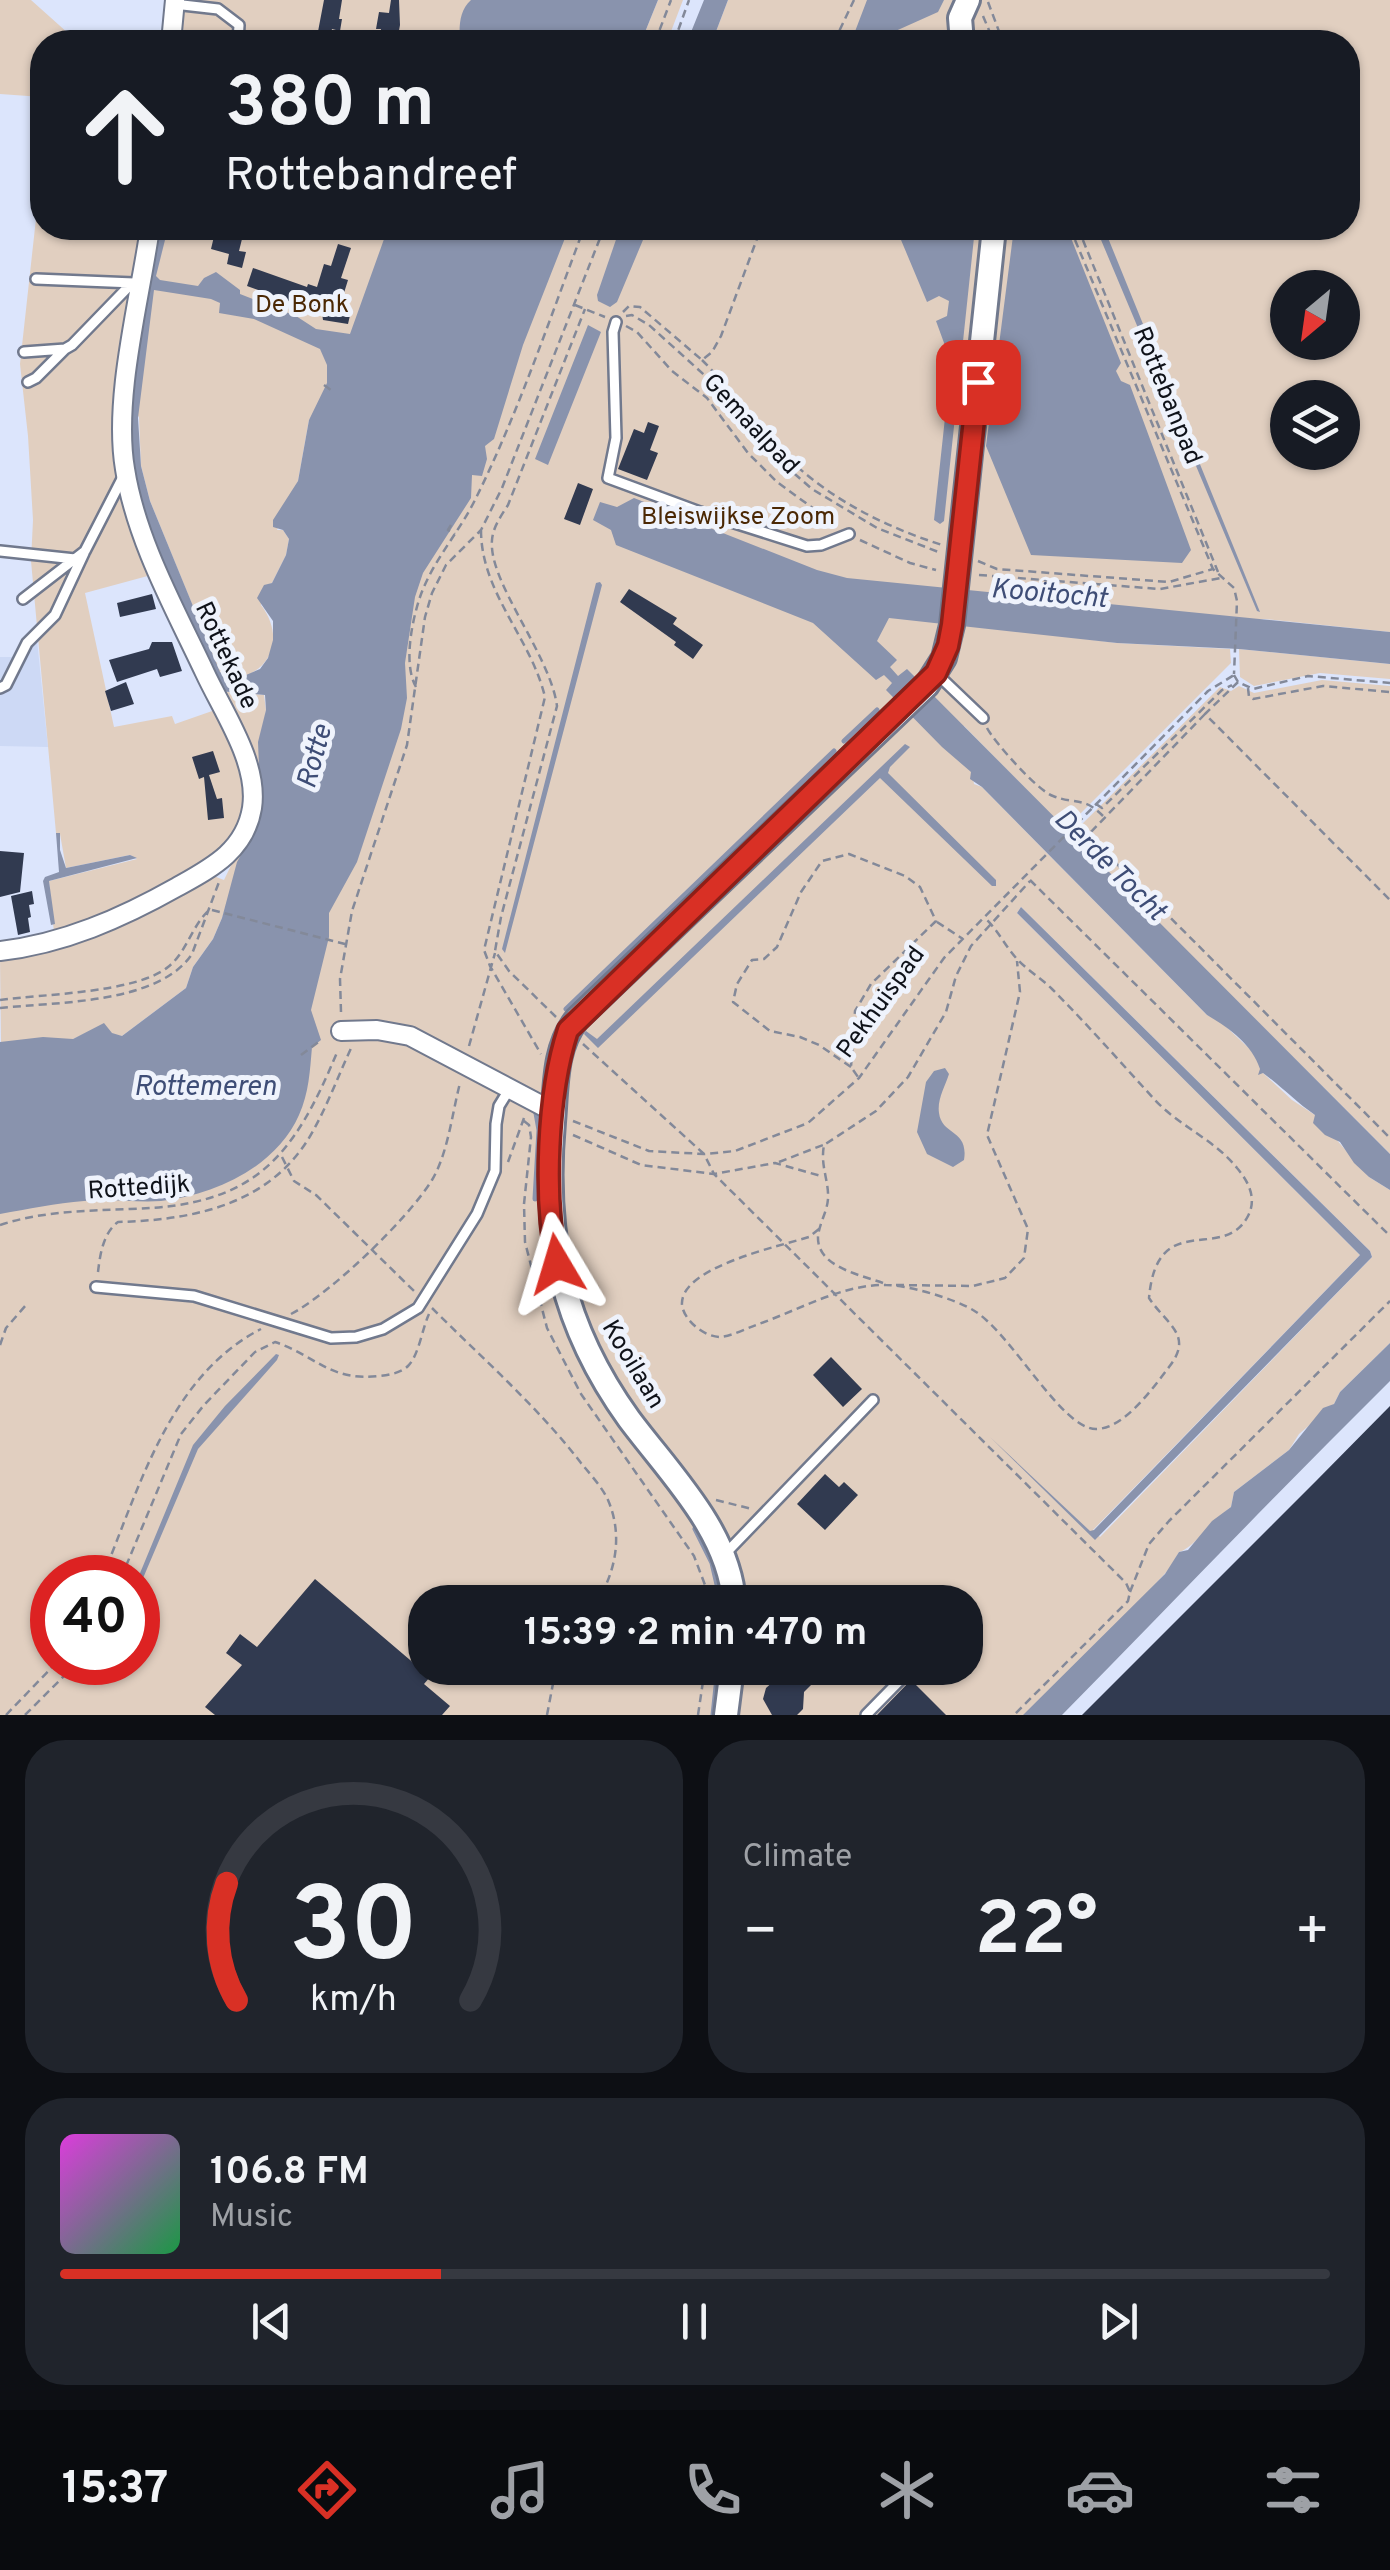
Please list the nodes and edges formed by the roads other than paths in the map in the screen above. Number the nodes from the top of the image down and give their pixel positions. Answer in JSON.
{"nodes":[{"id":1,"x":968,"y":0,"type":"edge"},
{"id":2,"x":176,"y":3,"type":"edge"},
{"id":3,"x":172,"y":30,"type":"edge"},
{"id":4,"x":239,"y":30,"type":"edge"},
{"id":5,"x":961,"y":30,"type":"edge"},
{"id":6,"x":147,"y":240,"type":"edge"},
{"id":7,"x":993,"y":240,"type":"edge"},
{"id":8,"x":36,"y":278,"type":"dead end"},
{"id":9,"x":137,"y":284,"type":"junction"},
{"id":10,"x":616,"y":322,"type":"road end"},
{"id":11,"x":66,"y":349,"type":"junction"},
{"id":12,"x":24,"y":352,"type":"dead end"},
{"id":13,"x":28,"y":382,"type":"dead end"},
{"id":14,"x":125,"y":472,"type":"junction"},
{"id":15,"x":849,"y":534,"type":"road end"},
{"id":16,"x":0,"y":550,"type":"edge"},
{"id":17,"x":85,"y":550,"type":"junction"},
{"id":18,"x":75,"y":559,"type":"junction"},
{"id":19,"x":24,"y":599,"type":"dead end"},
{"id":20,"x":931,"y":679,"type":"junction"},
{"id":21,"x":0,"y":688,"type":"edge"},
{"id":22,"x":982,"y":718,"type":"road end"},
{"id":23,"x":0,"y":951,"type":"edge"},
{"id":24,"x":349,"y":1030,"type":"road end"},
{"id":25,"x":510,"y":1088,"type":"junction"},
{"id":26,"x":554,"y":1112,"type":"junction"},
{"id":27,"x":96,"y":1288,"type":"road end"},
{"id":28,"x":872,"y":1400,"type":"dead end"},
{"id":29,"x":724,"y":1555,"type":"junction"},
{"id":30,"x":732,"y":1585,"type":"edge"},
{"id":31,"x":730,"y":1685,"type":"edge"},
{"id":32,"x":895,"y":1685,"type":"edge"},
{"id":33,"x":726,"y":1715,"type":"edge"},
{"id":34,"x":866,"y":1715,"type":"edge"}],
"edges":[{"from":1,"to":5,"type":"street"},
{"from":2,"to":3,"type":"street"},
{"from":2,"to":4,"type":"lane"},
{"from":6,"to":9,"type":"street","name":"Rottekade"},
{"from":7,"to":20,"type":"street"},
{"from":8,"to":9,"type":"lane"},
{"from":9,"to":11,"type":"lane"},
{"from":9,"to":14,"type":"street","name":"Rottekade"},
{"from":10,"to":15,"type":"lane"},
{"from":11,"to":12,"type":"lane"},
{"from":11,"to":13,"type":"lane"},
{"from":14,"to":17,"type":"lane"},
{"from":14,"to":23,"type":"street","name":"Rottekade"},
{"from":16,"to":18,"type":"lane"},
{"from":17,"to":18,"type":"lane"},
{"from":17,"to":21,"type":"lane"},
{"from":18,"to":19,"type":"lane"},
{"from":20,"to":22,"type":"lane"},
{"from":20,"to":26,"type":"street","name":"Kooilaan"},
{"from":24,"to":25,"type":"street"},
{"from":25,"to":26,"type":"street"},
{"from":25,"to":27,"type":"lane"},
{"from":26,"to":29,"type":"street","name":"Kooilaan"},
{"from":28,"to":29,"type":"lane"},
{"from":29,"to":30,"type":"street","name":"Kooilaan"},
{"from":31,"to":33,"type":"street"},
{"from":32,"to":34,"type":"lane"}]}
